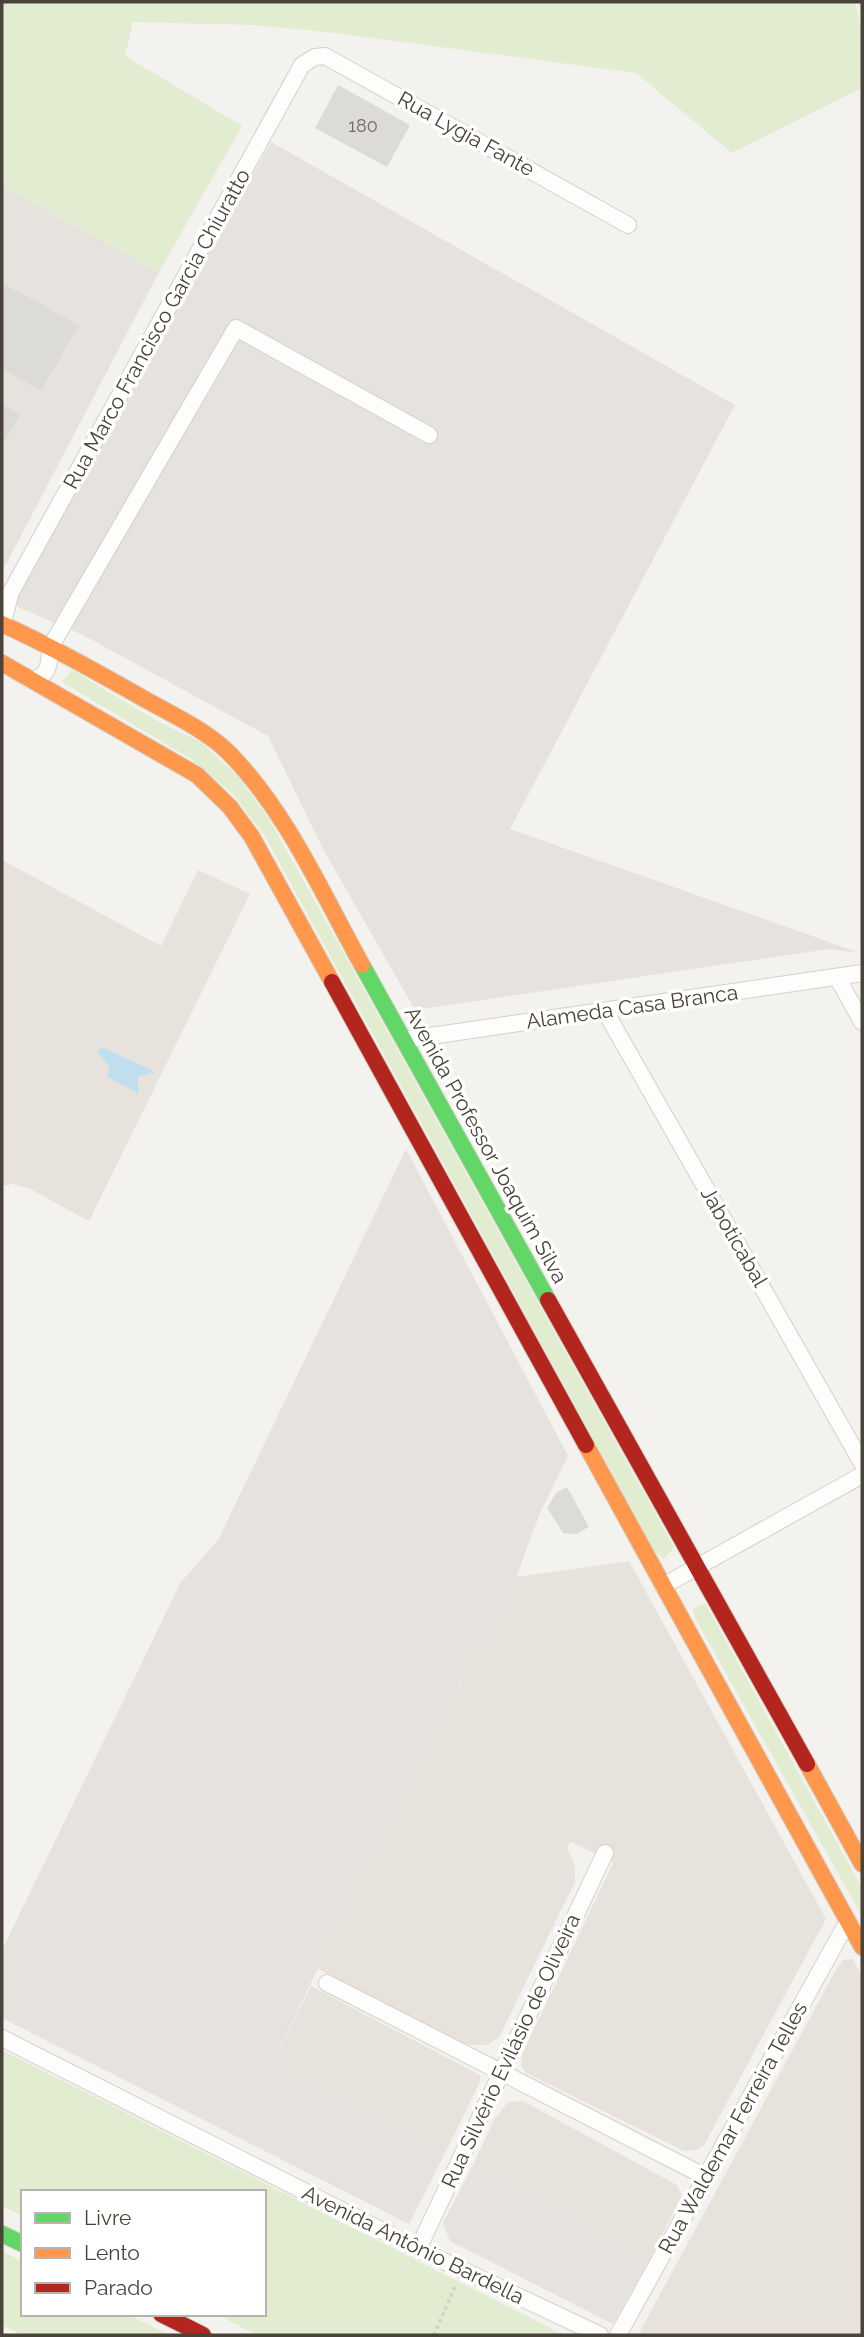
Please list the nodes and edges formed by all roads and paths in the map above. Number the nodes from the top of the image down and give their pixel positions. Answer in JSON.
{"nodes":[{"id":1,"x":302,"y":65,"type":"joint"},
{"id":2,"x":628,"y":225,"type":"dead end"},
{"id":3,"x":429,"y":435,"type":"dead end"},
{"id":4,"x":6,"y":595,"type":"edge"},
{"id":5,"x":2,"y":624,"type":"edge"},
{"id":6,"x":51,"y":646,"type":"junction"},
{"id":7,"x":2,"y":663,"type":"edge"},
{"id":8,"x":33,"y":680,"type":"junction"},
{"id":9,"x":862,"y":974,"type":"edge"},
{"id":10,"x":837,"y":977,"type":"junction"},
{"id":11,"x":605,"y":1011,"type":"junction"},
{"id":12,"x":862,"y":1022,"type":"edge"},
{"id":13,"x":403,"y":1040,"type":"junction"},
{"id":14,"x":862,"y":1463,"type":"edge"},
{"id":15,"x":862,"y":1475,"type":"edge"},
{"id":16,"x":697,"y":1568,"type":"junction"},
{"id":17,"x":663,"y":1586,"type":"junction"},
{"id":18,"x":606,"y":1853,"type":"dead end"},
{"id":19,"x":862,"y":1864,"type":"edge"},
{"id":20,"x":848,"y":1920,"type":"junction"},
{"id":21,"x":862,"y":1947,"type":"edge"},
{"id":22,"x":327,"y":1983,"type":"dead end"},
{"id":23,"x":2,"y":2038,"type":"edge"},
{"id":24,"x":501,"y":2074,"type":"junction"},
{"id":25,"x":706,"y":2177,"type":"junction"},
{"id":26,"x":2,"y":2234,"type":"edge"},
{"id":27,"x":21,"y":2243,"type":"edge"},
{"id":28,"x":418,"y":2249,"type":"junction"},
{"id":29,"x":460,"y":2276,"type":"dead end"},
{"id":30,"x":165,"y":2316,"type":"edge"},
{"id":31,"x":203,"y":2335,"type":"edge"},
{"id":32,"x":434,"y":2335,"type":"edge"},
{"id":33,"x":600,"y":2335,"type":"edge"},
{"id":34,"x":618,"y":2335,"type":"edge"}],
"edges":[{"from":1,"to":2,"type":"street","name":"Rua Lygia Fante"},
{"from":1,"to":4,"type":"street","name":"Rua Marco Francisco Garcia Chiuratto"},
{"from":3,"to":6,"type":"street"},
{"from":4,"to":5,"type":"street","name":"Rua Marco Francisco Garcia Chiuratto"},
{"from":5,"to":6,"type":"main road","name":"Avenida Professor Joaquim Silva"},
{"from":6,"to":8,"type":"street"},
{"from":6,"to":13,"type":"main road","name":"Avenida Professor Joaquim Silva"},
{"from":7,"to":8,"type":"main road"},
{"from":8,"to":17,"type":"main road"},
{"from":9,"to":10,"type":"street","name":"Alameda Casa Branca"},
{"from":10,"to":11,"type":"street","name":"Alameda Casa Branca"},
{"from":10,"to":12,"type":"street"},
{"from":11,"to":13,"type":"street","name":"Alameda Casa Branca"},
{"from":11,"to":14,"type":"street","name":"Jaboticabal"},
{"from":13,"to":16,"type":"main road","name":"Avenida Professor Joaquim Silva"},
{"from":15,"to":16,"type":"street"},
{"from":16,"to":17,"type":"street"},
{"from":16,"to":19,"type":"main road","name":"Avenida Professor Joaquim Silva"},
{"from":17,"to":20,"type":"main road"},
{"from":18,"to":24,"type":"street","name":"Rua Silvério Evilásio de Oliveira"},
{"from":20,"to":21,"type":"main road"},
{"from":20,"to":25,"type":"street","name":"Rua Waldemar Ferreira Telles"},
{"from":22,"to":24,"type":"street"},
{"from":23,"to":28,"type":"street","name":"Avenida Antônio Bardella"},
{"from":24,"to":25,"type":"street"},
{"from":24,"to":28,"type":"street","name":"Rua Silvério Evilásio de Oliveira"},
{"from":25,"to":34,"type":"street","name":"Rua Waldemar Ferreira Telles"},
{"from":26,"to":27,"type":"main road"},
{"from":28,"to":33,"type":"street","name":"Avenida Antônio Bardella"},
{"from":29,"to":32,"type":"path"},
{"from":30,"to":31,"type":"main road"}]}
